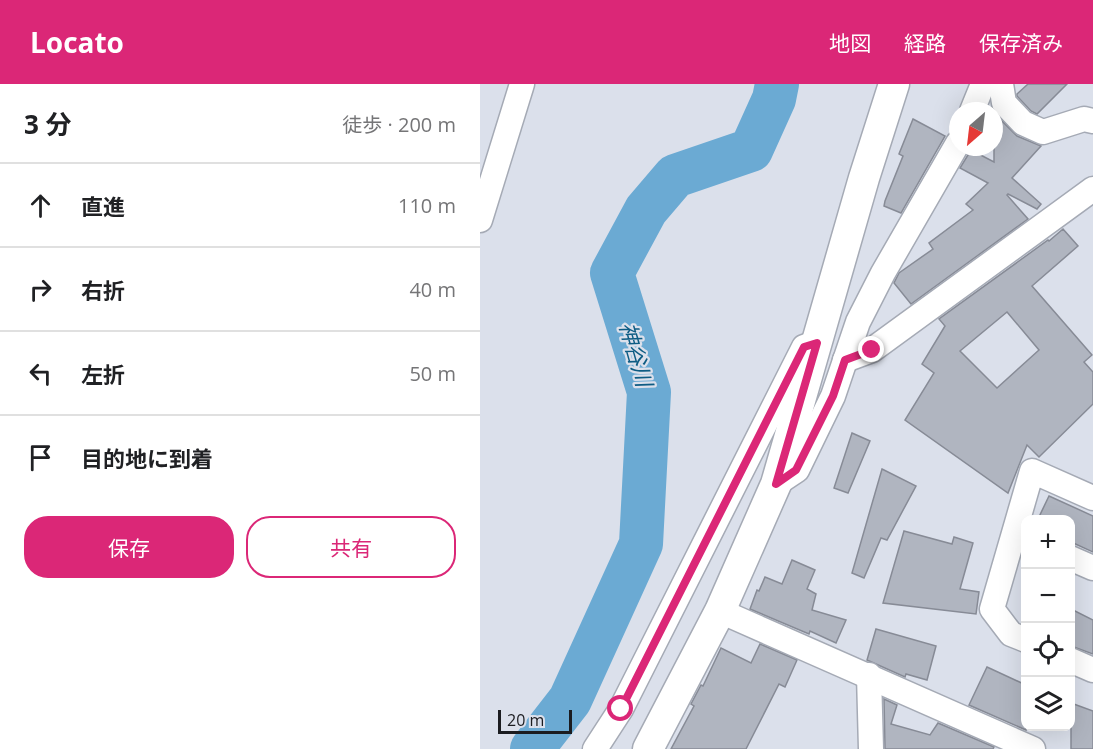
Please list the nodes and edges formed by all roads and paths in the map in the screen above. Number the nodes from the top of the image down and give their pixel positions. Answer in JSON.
{"nodes":[{"id":1,"x":522,"y":84,"type":"edge"},
{"id":2,"x":894,"y":84,"type":"edge"},
{"id":3,"x":983,"y":84,"type":"edge"},
{"id":4,"x":1001,"y":84,"type":"edge"},
{"id":5,"x":976,"y":102,"type":"edge"},
{"id":6,"x":1093,"y":121,"type":"edge"},
{"id":7,"x":950,"y":156,"type":"edge"},
{"id":8,"x":1093,"y":189,"type":"edge"},
{"id":9,"x":480,"y":220,"type":"edge"},
{"id":10,"x":817,"y":343,"type":"junction"},
{"id":11,"x":845,"y":360,"type":"junction"},
{"id":12,"x":776,"y":484,"type":"junction"},
{"id":13,"x":1093,"y":498,"type":"edge"},
{"id":14,"x":1020,"y":535,"type":"edge"},
{"id":15,"x":1075,"y":560,"type":"edge"},
{"id":16,"x":1093,"y":568,"type":"edge"},
{"id":17,"x":720,"y":611,"type":"junction"},
{"id":18,"x":1021,"y":638,"type":"edge"},
{"id":19,"x":1075,"y":662,"type":"edge"},
{"id":20,"x":1093,"y":670,"type":"edge"},
{"id":21,"x":869,"y":675,"type":"junction"},
{"id":22,"x":595,"y":749,"type":"edge"},
{"id":23,"x":648,"y":749,"type":"edge"},
{"id":24,"x":872,"y":749,"type":"edge"},
{"id":25,"x":1033,"y":749,"type":"edge"}],
"edges":[{"from":1,"to":9,"type":"street"},
{"from":2,"to":10,"type":"street"},
{"from":3,"to":5,"type":"street"},
{"from":4,"to":6,"type":"street"},
{"from":7,"to":11,"type":"street"},
{"from":8,"to":11,"type":"street"},
{"from":10,"to":12,"type":"street"},
{"from":10,"to":22,"type":"street"},
{"from":11,"to":12,"type":"street"},
{"from":12,"to":17,"type":"street"},
{"from":13,"to":14,"type":"street"},
{"from":14,"to":18,"type":"street"},
{"from":15,"to":16,"type":"street"},
{"from":17,"to":21,"type":"street"},
{"from":17,"to":23,"type":"street"},
{"from":19,"to":20,"type":"street"},
{"from":21,"to":24,"type":"street"},
{"from":21,"to":25,"type":"street"}]}
